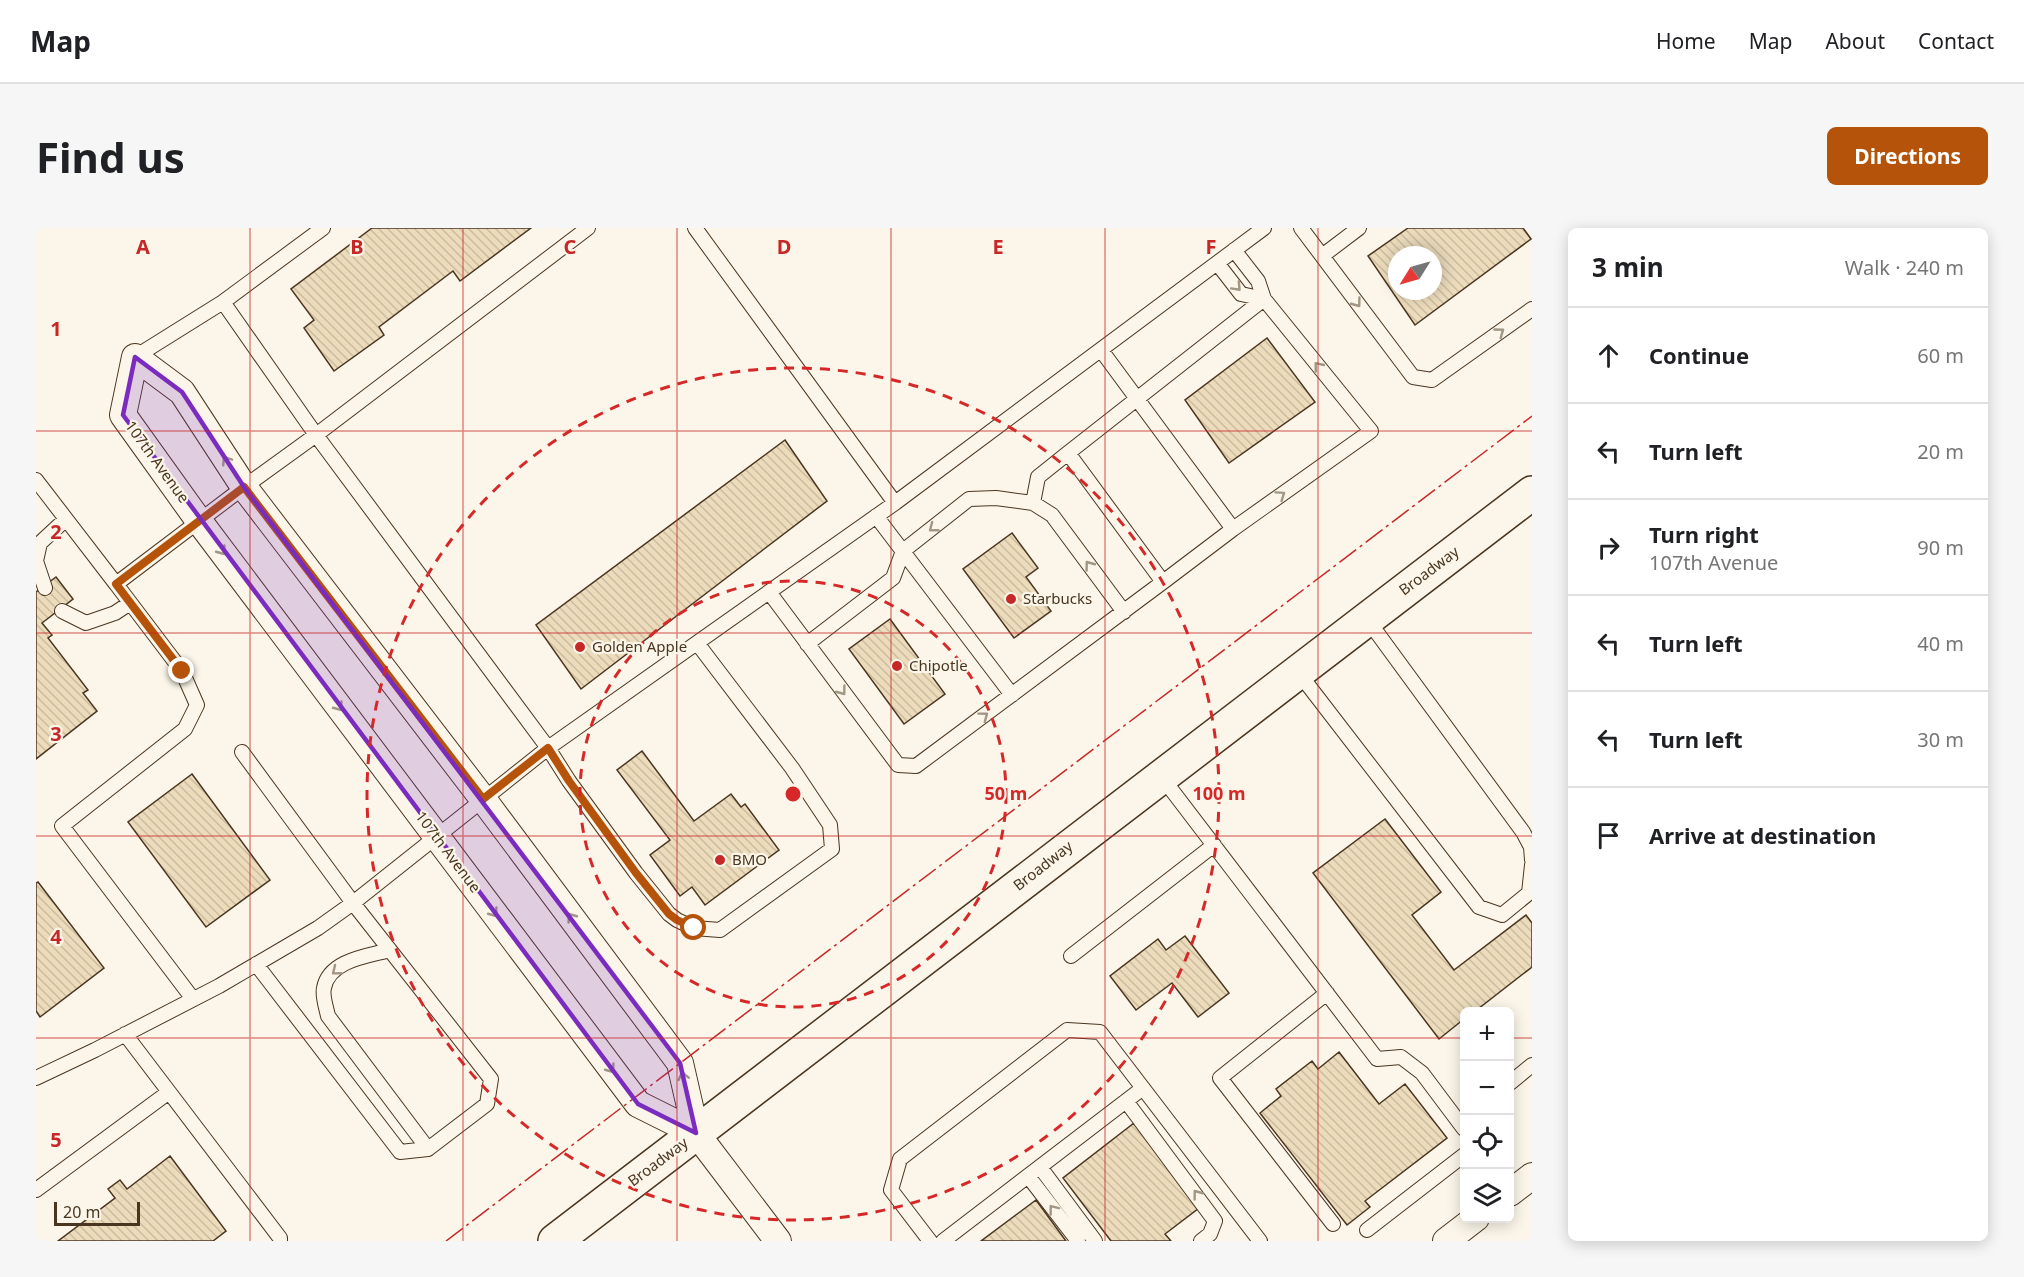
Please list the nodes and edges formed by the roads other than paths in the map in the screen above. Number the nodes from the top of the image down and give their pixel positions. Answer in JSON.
{"nodes":[{"id":1,"x":323,"y":228,"type":"edge"},
{"id":2,"x":588,"y":228,"type":"edge"},
{"id":3,"x":695,"y":228,"type":"edge"},
{"id":4,"x":1264,"y":228,"type":"edge"},
{"id":5,"x":1301,"y":228,"type":"edge"},
{"id":6,"x":1359,"y":228,"type":"edge"},
{"id":7,"x":1234,"y":250,"type":"junction"},
{"id":8,"x":1322,"y":256,"type":"junction"},
{"id":9,"x":1217,"y":263,"type":"junction"},
{"id":10,"x":1264,"y":299,"type":"junction"},
{"id":11,"x":223,"y":302,"type":"junction"},
{"id":12,"x":1532,"y":309,"type":"edge"},
{"id":13,"x":1101,"y":350,"type":"junction"},
{"id":14,"x":135,"y":357,"type":"junction"},
{"id":15,"x":1137,"y":398,"type":"junction"},
{"id":16,"x":316,"y":435,"type":"junction"},
{"id":17,"x":1068,"y":453,"type":"junction"},
{"id":18,"x":36,"y":480,"type":"edge"},
{"id":19,"x":244,"y":487,"type":"junction"},
{"id":20,"x":1532,"y":493,"type":"edge"},
{"id":21,"x":895,"y":503,"type":"junction"},
{"id":22,"x":1033,"y":503,"type":"junction"},
{"id":23,"x":876,"y":516,"type":"junction"},
{"id":24,"x":66,"y":519,"type":"junction"},
{"id":25,"x":199,"y":520,"type":"junction"},
{"id":26,"x":1233,"y":529,"type":"junction"},
{"id":27,"x":903,"y":551,"type":"junction"},
{"id":28,"x":36,"y":561,"type":"edge"},
{"id":29,"x":1163,"y":582,"type":"junction"},
{"id":30,"x":116,"y":584,"type":"junction"},
{"id":31,"x":45,"y":588,"type":"dead end"},
{"id":32,"x":769,"y":592,"type":"junction"},
{"id":33,"x":130,"y":603,"type":"junction"},
{"id":34,"x":62,"y":611,"type":"dead end"},
{"id":35,"x":1124,"y":612,"type":"junction"},
{"id":36,"x":1366,"y":618,"type":"junction"},
{"id":37,"x":697,"y":643,"type":"junction"},
{"id":38,"x":807,"y":644,"type":"junction"},
{"id":39,"x":1298,"y":672,"type":"junction"},
{"id":40,"x":1012,"y":695,"type":"junction"},
{"id":41,"x":548,"y":748,"type":"junction"},
{"id":42,"x":242,"y":752,"type":"dead end"},
{"id":43,"x":1161,"y":776,"type":"junction"},
{"id":44,"x":483,"y":799,"type":"junction"},
{"id":45,"x":436,"y":836,"type":"junction"},
{"id":46,"x":1214,"y":845,"type":"junction"},
{"id":47,"x":1532,"y":860,"type":"edge"},
{"id":48,"x":1531,"y":873,"type":"edge"},
{"id":49,"x":353,"y":903,"type":"junction"},
{"id":50,"x":390,"y":950,"type":"junction"},
{"id":51,"x":1071,"y":956,"type":"dead end"},
{"id":52,"x":256,"y":964,"type":"junction"},
{"id":53,"x":1327,"y":993,"type":"junction"},
{"id":54,"x":193,"y":999,"type":"junction"},
{"id":55,"x":125,"y":1034,"type":"junction"},
{"id":56,"x":1532,"y":1065,"type":"edge"},
{"id":57,"x":36,"y":1078,"type":"edge"},
{"id":58,"x":1514,"y":1079,"type":"edge"},
{"id":59,"x":1143,"y":1088,"type":"junction"},
{"id":60,"x":169,"y":1092,"type":"junction"},
{"id":61,"x":1126,"y":1101,"type":"junction"},
{"id":62,"x":1460,"y":1120,"type":"edge"},
{"id":63,"x":696,"y":1133,"type":"junction"},
{"id":64,"x":428,"y":1149,"type":"junction"},
{"id":65,"x":1460,"y":1158,"type":"edge"},
{"id":66,"x":1040,"y":1167,"type":"junction"},
{"id":67,"x":1028,"y":1176,"type":"junction"},
{"id":68,"x":1532,"y":1176,"type":"edge"},
{"id":69,"x":1514,"y":1188,"type":"edge"},
{"id":70,"x":36,"y":1190,"type":"edge"},
{"id":71,"x":1469,"y":1223,"type":"edge"},
{"id":72,"x":1333,"y":1224,"type":"dead end"},
{"id":73,"x":1367,"y":1230,"type":"dead end"},
{"id":74,"x":1258,"y":1240,"type":"edge"},
{"id":75,"x":280,"y":1241,"type":"edge"},
{"id":76,"x":555,"y":1241,"type":"edge"},
{"id":77,"x":778,"y":1241,"type":"edge"},
{"id":78,"x":930,"y":1241,"type":"edge"},
{"id":79,"x":943,"y":1241,"type":"edge"},
{"id":80,"x":1078,"y":1241,"type":"edge"},
{"id":81,"x":1095,"y":1241,"type":"edge"},
{"id":82,"x":1201,"y":1241,"type":"edge"},
{"id":83,"x":1446,"y":1241,"type":"edge"}],
"edges":[{"from":1,"to":11,"type":"lane"},
{"from":2,"to":16,"type":"lane"},
{"from":3,"to":21,"type":"lane"},
{"from":4,"to":7,"type":"lane"},
{"from":5,"to":8,"type":"lane"},
{"from":6,"to":8,"type":"lane"},
{"from":7,"to":9,"type":"lane"},
{"from":7,"to":10,"type":"lane"},
{"from":8,"to":12,"type":"lane","one_way":true},
{"from":9,"to":10,"type":"lane","one_way":true},
{"from":9,"to":13,"type":"lane"},
{"from":10,"to":15,"type":"lane"},
{"from":26,"to":10,"type":"lane","one_way":true},
{"from":11,"to":14,"type":"lane"},
{"from":11,"to":16,"type":"lane"},
{"from":13,"to":15,"type":"lane"},
{"from":13,"to":21,"type":"lane"},
{"from":19,"to":14,"type":"street","name":"107th Avenue","one_way":true},
{"from":14,"to":25,"type":"street","name":"107th Avenue"},
{"from":15,"to":17,"type":"lane"},
{"from":15,"to":26,"type":"lane"},
{"from":16,"to":19,"type":"lane"},
{"from":16,"to":41,"type":"lane"},
{"from":17,"to":22,"type":"lane"},
{"from":17,"to":29,"type":"lane"},
{"from":18,"to":24,"type":"lane"},
{"from":19,"to":25,"type":"lane"},
{"from":19,"to":44,"type":"street","name":"107th Avenue"},
{"from":20,"to":36,"type":"main road","name":"Broadway"},
{"from":21,"to":23,"type":"lane"},
{"from":22,"to":27,"type":"lane","one_way":true},
{"from":35,"to":22,"type":"lane","one_way":true},
{"from":23,"to":27,"type":"lane"},
{"from":23,"to":32,"type":"lane"},
{"from":24,"to":28,"type":"lane"},
{"from":24,"to":30,"type":"lane"},
{"from":25,"to":30,"type":"lane"},
{"from":25,"to":45,"type":"street","name":"107th Avenue","one_way":true},
{"from":26,"to":29,"type":"lane"},
{"from":27,"to":38,"type":"lane"},
{"from":27,"to":40,"type":"lane"},
{"from":28,"to":31,"type":"lane"},
{"from":29,"to":35,"type":"lane"},
{"from":30,"to":33,"type":"lane"},
{"from":32,"to":37,"type":"lane"},
{"from":32,"to":38,"type":"lane"},
{"from":33,"to":34,"type":"lane"},
{"from":33,"to":54,"type":"lane"},
{"from":35,"to":40,"type":"lane"},
{"from":36,"to":39,"type":"main road","name":"Broadway"},
{"from":36,"to":47,"type":"lane"},
{"from":37,"to":41,"type":"lane"},
{"from":37,"to":41,"type":"lane"},
{"from":38,"to":40,"type":"lane","one_way":true},
{"from":39,"to":43,"type":"main road","name":"Broadway"},
{"from":39,"to":48,"type":"lane"},
{"from":41,"to":44,"type":"lane"},
{"from":42,"to":49,"type":"lane"},
{"from":43,"to":46,"type":"lane"},
{"from":43,"to":63,"type":"main road","name":"Broadway"},
{"from":44,"to":45,"type":"lane"},
{"from":63,"to":44,"type":"street","name":"107th Avenue","one_way":true},
{"from":45,"to":49,"type":"lane"},
{"from":45,"to":63,"type":"street","name":"107th Avenue","one_way":true},
{"from":46,"to":51,"type":"lane"},
{"from":46,"to":53,"type":"lane"},
{"from":49,"to":50,"type":"lane"},
{"from":49,"to":52,"type":"lane"},
{"from":50,"to":64,"type":"lane"},
{"from":50,"to":64,"type":"lane","one_way":true},
{"from":52,"to":54,"type":"lane"},
{"from":52,"to":64,"type":"lane"},
{"from":53,"to":62,"type":"lane"},
{"from":53,"to":72,"type":"lane"},
{"from":54,"to":55,"type":"lane"},
{"from":55,"to":57,"type":"lane"},
{"from":55,"to":60,"type":"lane"},
{"from":56,"to":58,"type":"lane"},
{"from":59,"to":61,"type":"lane"},
{"from":59,"to":74,"type":"lane"},
{"from":59,"to":78,"type":"lane"},
{"from":60,"to":70,"type":"lane"},
{"from":60,"to":75,"type":"lane"},
{"from":61,"to":66,"type":"lane"},
{"from":82,"to":61,"type":"lane","one_way":true},
{"from":63,"to":76,"type":"main road","name":"Broadway"},
{"from":63,"to":77,"type":"street","name":"107th Avenue"},
{"from":65,"to":73,"type":"lane"},
{"from":66,"to":67,"type":"lane"},
{"from":66,"to":81,"type":"lane"},
{"from":67,"to":79,"type":"lane"},
{"from":80,"to":67,"type":"lane","one_way":true},
{"from":68,"to":69,"type":"street"},
{"from":71,"to":83,"type":"street"}]}
